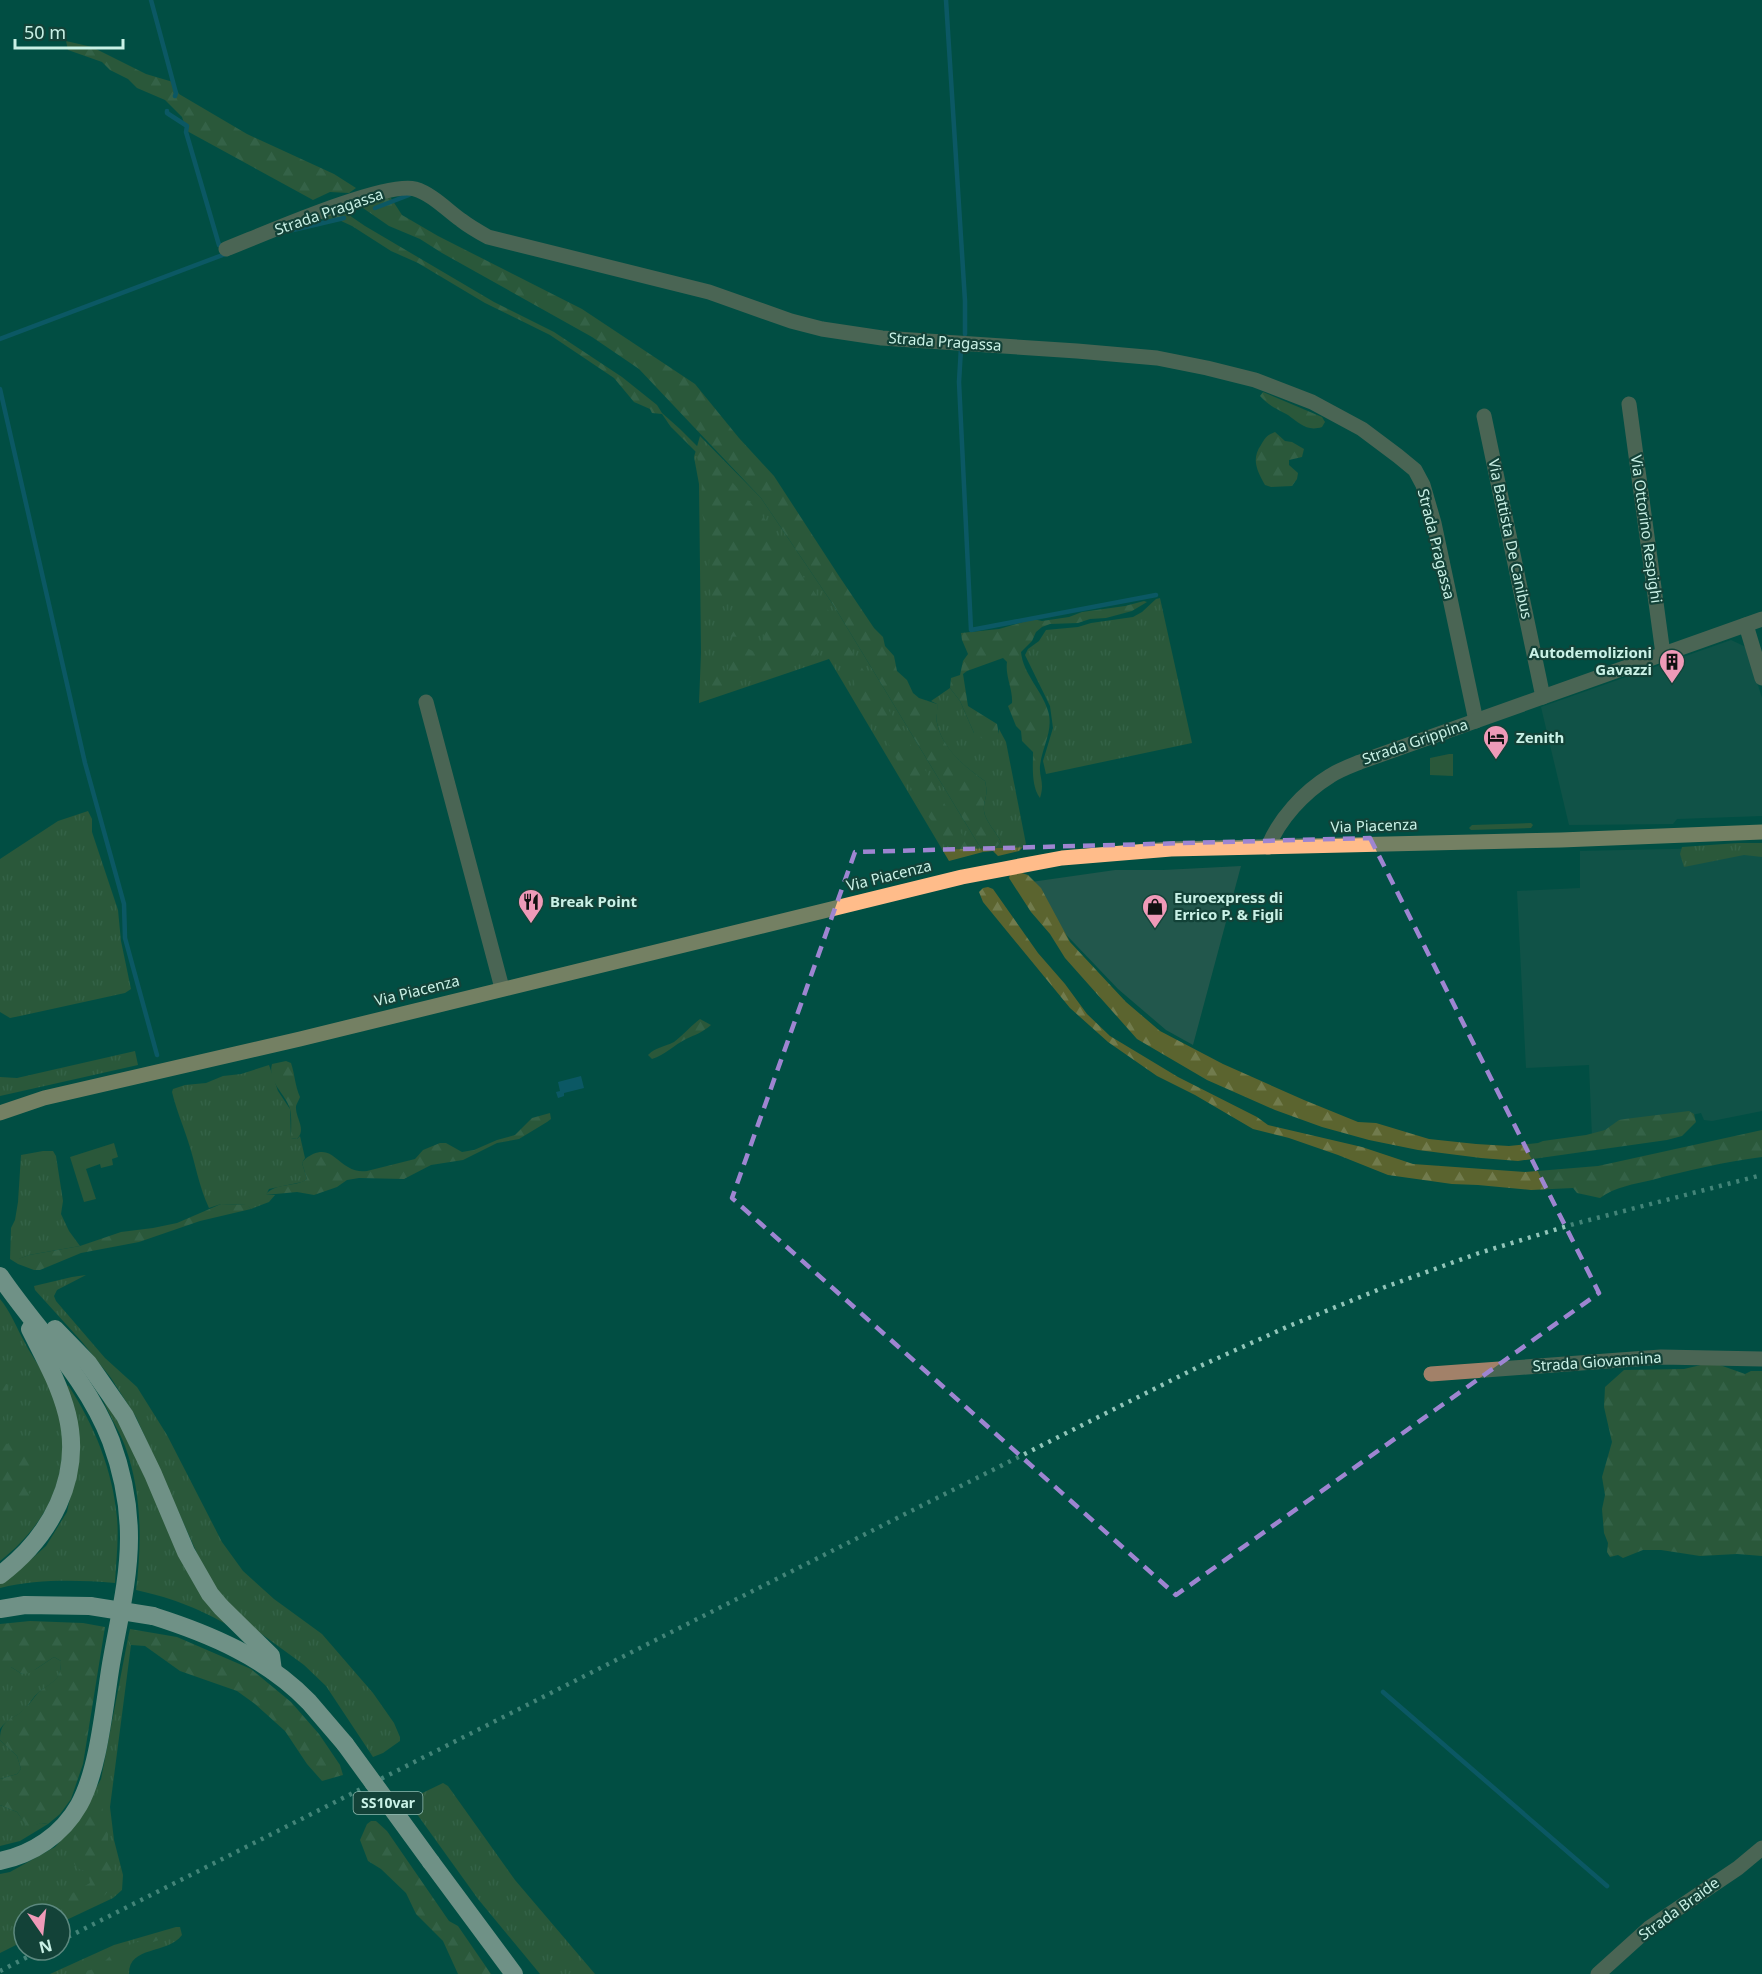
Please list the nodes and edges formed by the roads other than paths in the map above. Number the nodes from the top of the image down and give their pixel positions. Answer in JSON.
{"nodes":[{"id":1,"x":226,"y":249,"type":"dead end"},
{"id":2,"x":1629,"y":404,"type":"dead end"},
{"id":3,"x":1485,"y":416,"type":"dead end"},
{"id":4,"x":1762,"y":619,"type":"edge"},
{"id":5,"x":1746,"y":625,"type":"junction"},
{"id":6,"x":1663,"y":654,"type":"junction"},
{"id":7,"x":1762,"y":678,"type":"edge"},
{"id":8,"x":1543,"y":697,"type":"junction"},
{"id":9,"x":426,"y":702,"type":"dead end"},
{"id":10,"x":1476,"y":721,"type":"junction"},
{"id":11,"x":1762,"y":832,"type":"edge"},
{"id":12,"x":1268,"y":847,"type":"junction"},
{"id":13,"x":502,"y":988,"type":"junction"},
{"id":14,"x":44,"y":1098,"type":"junction"},
{"id":15,"x":0,"y":1102,"type":"edge"},
{"id":16,"x":0,"y":1113,"type":"edge"},
{"id":17,"x":0,"y":1274,"type":"edge"},
{"id":18,"x":15,"y":1298,"type":"junction"},
{"id":19,"x":1762,"y":1359,"type":"edge"},
{"id":20,"x":1431,"y":1374,"type":"dead end"},
{"id":21,"x":0,"y":1575,"type":"edge"},
{"id":22,"x":26,"y":1605,"type":"junction"},
{"id":23,"x":0,"y":1609,"type":"edge"},
{"id":24,"x":0,"y":1618,"type":"edge"},
{"id":25,"x":273,"y":1671,"type":"junction"},
{"id":26,"x":1762,"y":1848,"type":"edge"},
{"id":27,"x":0,"y":1861,"type":"edge"},
{"id":28,"x":514,"y":1974,"type":"edge"},
{"id":29,"x":1598,"y":1974,"type":"edge"}],
"edges":[{"from":1,"to":10,"type":"street","name":"Strada Pragassa"},
{"from":2,"to":6,"type":"street","name":"Via Ottorino Respighi"},
{"from":3,"to":8,"type":"street","name":"Via Battista De Canibus"},
{"from":4,"to":5,"type":"street","name":"Strada Grippina"},
{"from":5,"to":6,"type":"street","name":"Strada Grippina"},
{"from":5,"to":7,"type":"street"},
{"from":6,"to":8,"type":"street","name":"Strada Grippina"},
{"from":8,"to":10,"type":"street","name":"Strada Grippina"},
{"from":9,"to":13,"type":"street"},
{"from":10,"to":12,"type":"street","name":"Strada Grippina"},
{"from":11,"to":12,"type":"main road","name":"Via Piacenza"},
{"from":12,"to":13,"type":"main road","name":"Via Piacenza"},
{"from":13,"to":14,"type":"main road","name":"Via Piacenza"},
{"from":14,"to":15,"type":"main road","name":"Via Piacenza"},
{"from":14,"to":16,"type":"main road","name":"Via Piacenza"},
{"from":17,"to":18,"type":"highway"},
{"from":17,"to":25,"type":"highway"},
{"from":18,"to":21,"type":"highway"},
{"from":18,"to":27,"type":"highway"},
{"from":19,"to":20,"type":"street","name":"Strada Giovannina"},
{"from":22,"to":23,"type":"highway","number":"SS10var"},
{"from":22,"to":24,"type":"highway"},
{"from":22,"to":25,"type":"highway","number":"SS10var","bridge":true},
{"from":25,"to":28,"type":"highway","number":"SS10var","bridge":true},
{"from":26,"to":29,"type":"street","name":"Strada Braide"}]}
